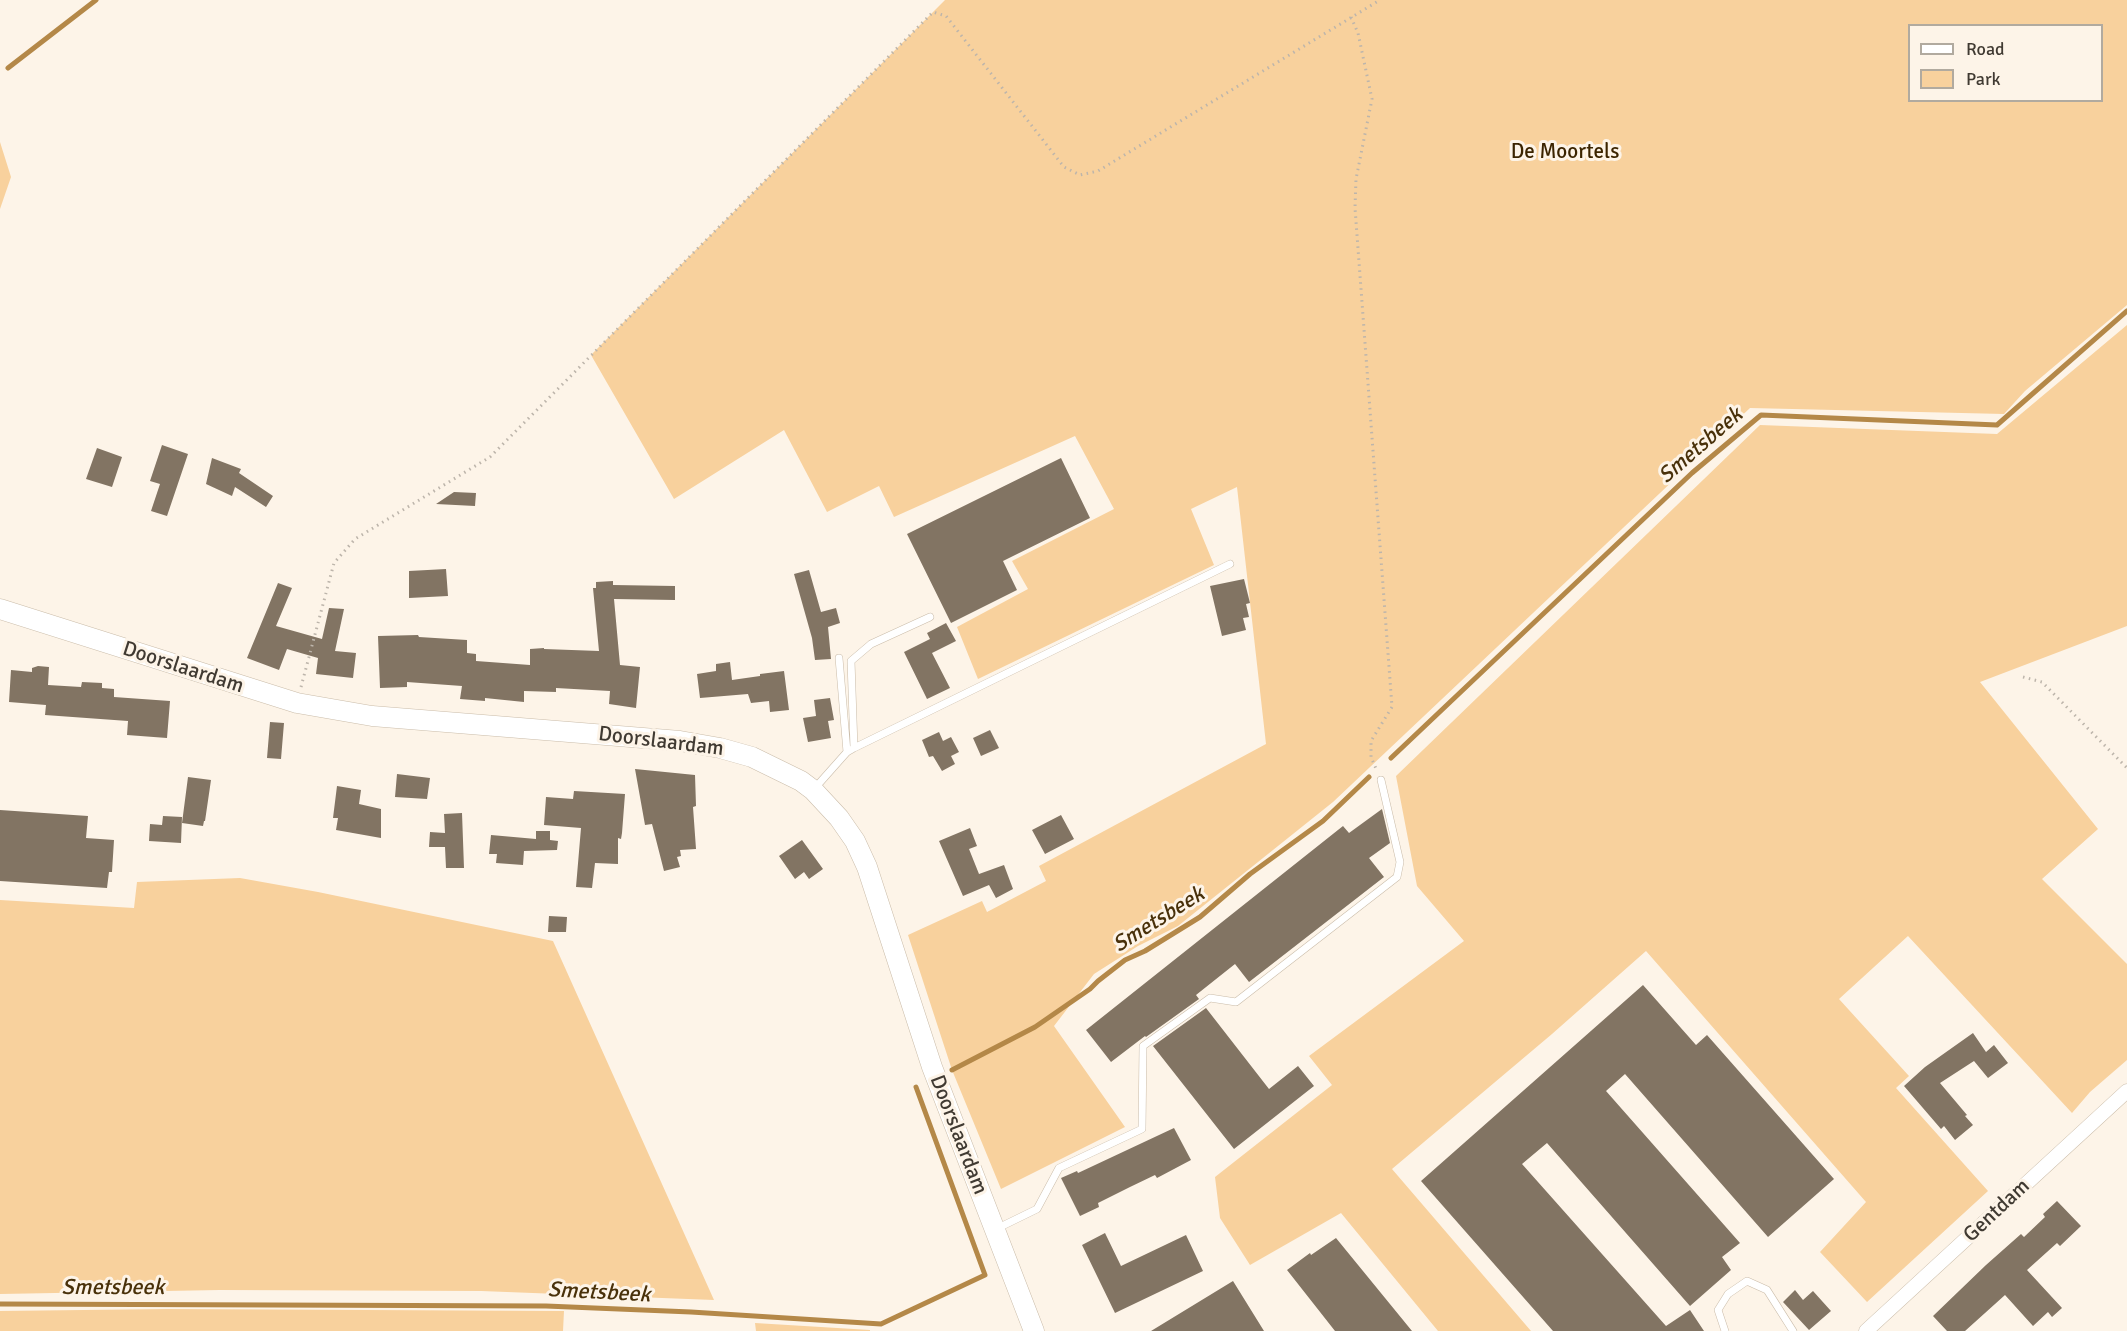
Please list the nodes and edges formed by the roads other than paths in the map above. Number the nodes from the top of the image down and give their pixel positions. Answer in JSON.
{"nodes":[{"id":1,"x":1230,"y":564,"type":"dead end"},
{"id":2,"x":0,"y":609,"type":"edge"},
{"id":3,"x":930,"y":617,"type":"dead end"},
{"id":4,"x":839,"y":658,"type":"dead end"},
{"id":5,"x":850,"y":750,"type":"junction"},
{"id":6,"x":1381,"y":780,"type":"road end"},
{"id":7,"x":813,"y":790,"type":"junction"},
{"id":8,"x":2127,"y":1091,"type":"edge"},
{"id":9,"x":994,"y":1230,"type":"junction"},
{"id":10,"x":1034,"y":1331,"type":"edge"},
{"id":11,"x":1725,"y":1331,"type":"edge"},
{"id":12,"x":1793,"y":1331,"type":"edge"},
{"id":13,"x":1866,"y":1331,"type":"edge"}],
"edges":[{"from":1,"to":5,"type":"lane"},
{"from":2,"to":7,"type":"street","name":"Doorslaardam"},
{"from":3,"to":5,"type":"lane"},
{"from":4,"to":5,"type":"lane"},
{"from":5,"to":7,"type":"lane"},
{"from":6,"to":9,"type":"lane"},
{"from":7,"to":9,"type":"street","name":"Doorslaardam"},
{"from":8,"to":13,"type":"street","name":"Gentdam"},
{"from":9,"to":10,"type":"street","name":"Doorslaardam"},
{"from":11,"to":12,"type":"lane"}]}
